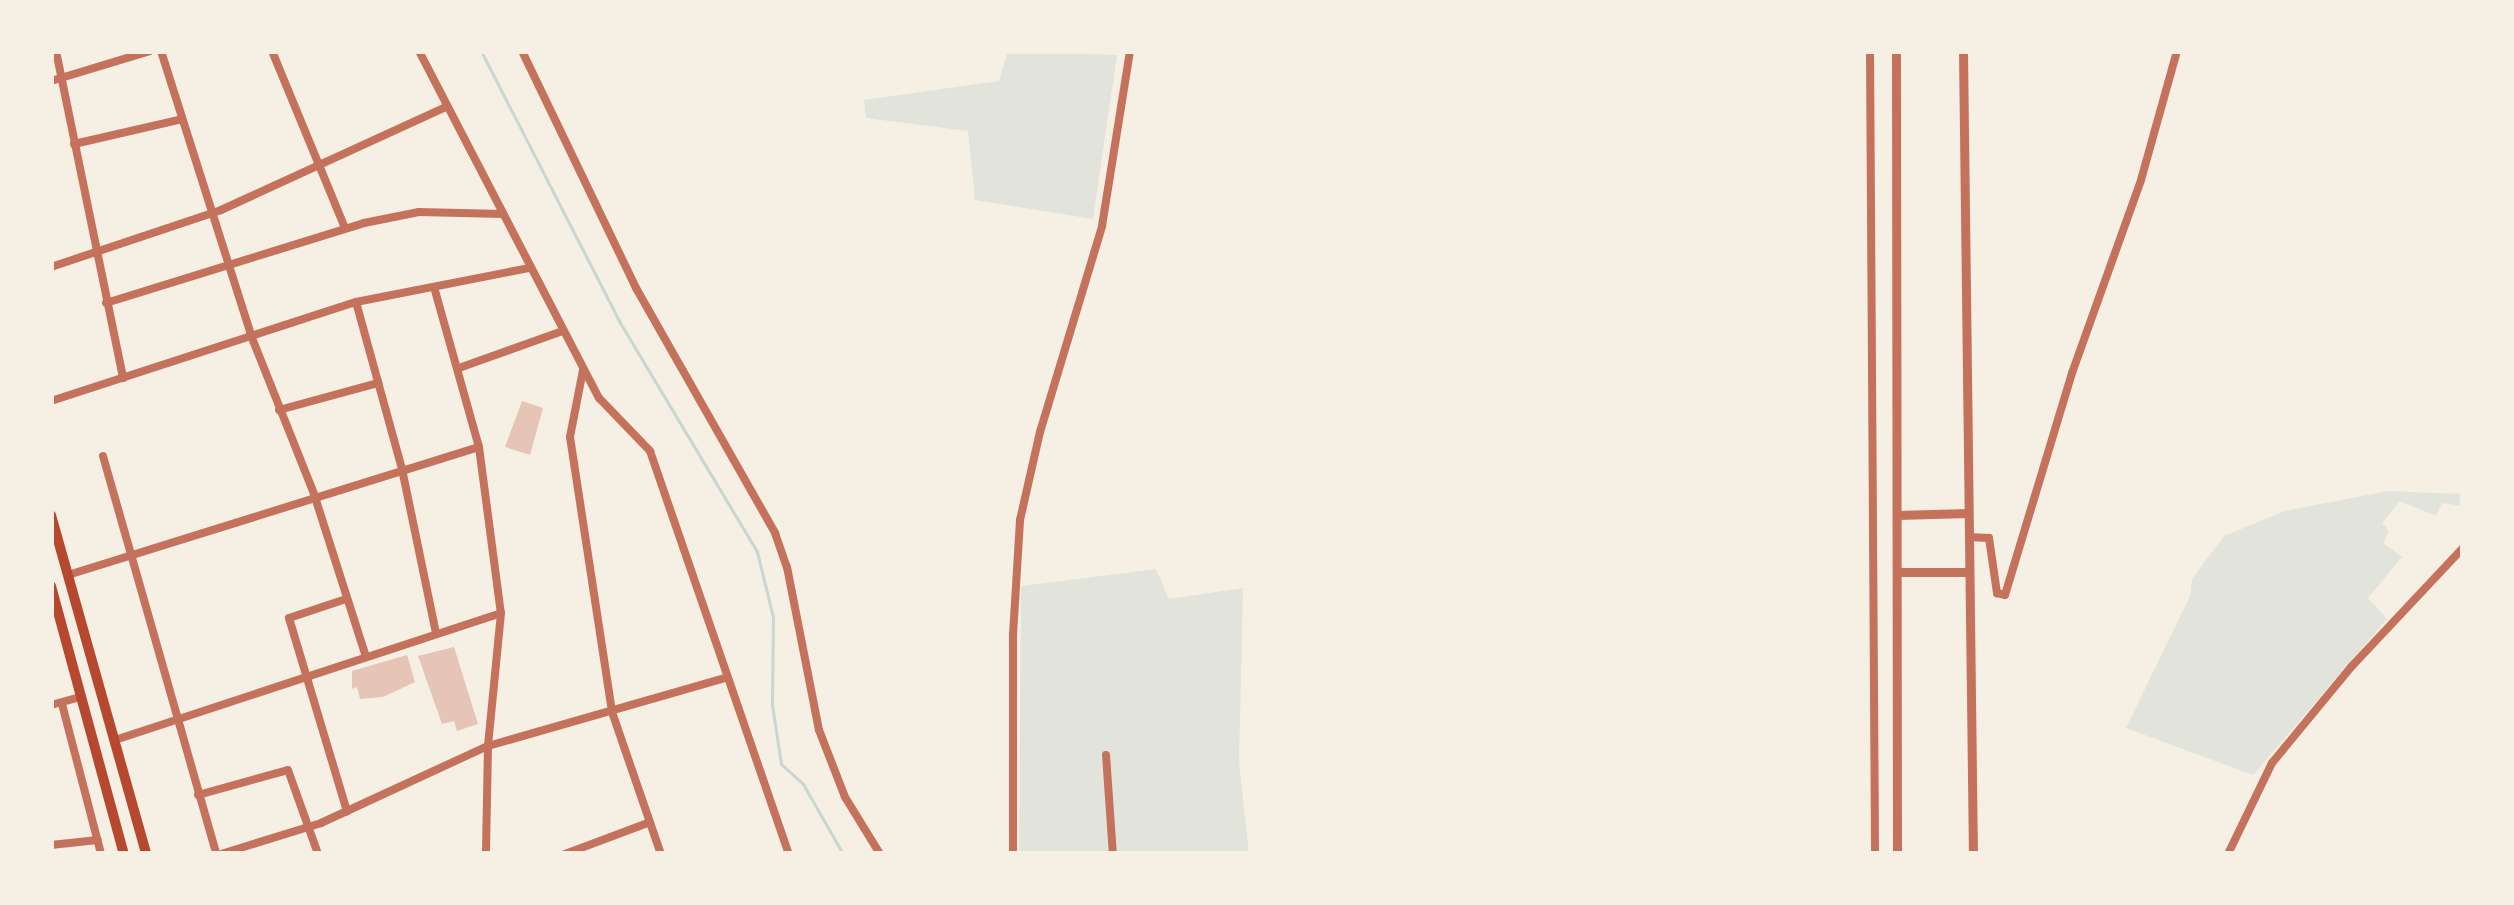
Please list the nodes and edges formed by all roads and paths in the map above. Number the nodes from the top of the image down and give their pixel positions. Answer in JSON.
{"nodes":[{"id":1,"x":56,"y":51,"type":"edge"},
{"id":2,"x":150,"y":51,"type":"edge"},
{"id":3,"x":161,"y":51,"type":"edge"},
{"id":4,"x":272,"y":51,"type":"edge"},
{"id":5,"x":419,"y":51,"type":"edge"},
{"id":6,"x":521,"y":51,"type":"edge"},
{"id":7,"x":1130,"y":51,"type":"edge"},
{"id":8,"x":1870,"y":51,"type":"edge"},
{"id":9,"x":1896,"y":51,"type":"edge"},
{"id":10,"x":1963,"y":51,"type":"edge"},
{"id":11,"x":2177,"y":51,"type":"edge"},
{"id":12,"x":54,"y":80,"type":"edge"},
{"id":13,"x":446,"y":107,"type":"junction"},
{"id":14,"x":182,"y":119,"type":"junction"},
{"id":15,"x":74,"y":144,"type":"junction"},
{"id":16,"x":320,"y":168,"type":"junction"},
{"id":17,"x":214,"y":212,"type":"junction"},
{"id":18,"x":503,"y":214,"type":"junction"},
{"id":19,"x":345,"y":228,"type":"junction"},
{"id":20,"x":97,"y":253,"type":"junction"},
{"id":21,"x":230,"y":265,"type":"junction"},
{"id":22,"x":51,"y":267,"type":"edge"},
{"id":23,"x":530,"y":268,"type":"junction"},
{"id":24,"x":434,"y":286,"type":"junction"},
{"id":25,"x":356,"y":302,"type":"junction"},
{"id":26,"x":106,"y":303,"type":"junction"},
{"id":27,"x":563,"y":331,"type":"junction"},
{"id":28,"x":252,"y":338,"type":"junction"},
{"id":29,"x":459,"y":368,"type":"junction"},
{"id":30,"x":583,"y":368,"type":"junction"},
{"id":31,"x":123,"y":378,"type":"junction"},
{"id":32,"x":378,"y":382,"type":"junction"},
{"id":33,"x":51,"y":401,"type":"edge"},
{"id":34,"x":279,"y":410,"type":"junction"},
{"id":35,"x":478,"y":447,"type":"junction"},
{"id":36,"x":103,"y":456,"type":"dead end"},
{"id":37,"x":402,"y":469,"type":"junction"},
{"id":38,"x":314,"y":494,"type":"junction"},
{"id":39,"x":1969,"y":513,"type":"junction"},
{"id":40,"x":1897,"y":514,"type":"junction"},
{"id":41,"x":51,"y":515,"type":"edge"},
{"id":42,"x":1969,"y":537,"type":"junction"},
{"id":43,"x":1874,"y":539,"type":"junction"},
{"id":44,"x":1897,"y":541,"type":"junction"},
{"id":45,"x":2463,"y":548,"type":"edge"},
{"id":46,"x":130,"y":555,"type":"junction"},
{"id":47,"x":1897,"y":572,"type":"junction"},
{"id":48,"x":1969,"y":572,"type":"junction"},
{"id":49,"x":68,"y":574,"type":"junction"},
{"id":50,"x":51,"y":586,"type":"edge"},
{"id":51,"x":346,"y":599,"type":"junction"},
{"id":52,"x":501,"y":613,"type":"junction"},
{"id":53,"x":436,"y":633,"type":"junction"},
{"id":54,"x":365,"y":654,"type":"junction"},
{"id":55,"x":303,"y":675,"type":"junction"},
{"id":56,"x":724,"y":678,"type":"junction"},
{"id":57,"x":83,"y":697,"type":"junction"},
{"id":58,"x":57,"y":704,"type":"edge"},
{"id":59,"x":611,"y":712,"type":"junction"},
{"id":60,"x":176,"y":720,"type":"junction"},
{"id":61,"x":114,"y":740,"type":"junction"},
{"id":62,"x":488,"y":746,"type":"junction"},
{"id":63,"x":1106,"y":755,"type":"dead end"},
{"id":64,"x":198,"y":795,"type":"junction"},
{"id":65,"x":347,"y":812,"type":"junction"},
{"id":66,"x":649,"y":823,"type":"junction"},
{"id":67,"x":311,"y":826,"type":"junction"},
{"id":68,"x":98,"y":840,"type":"junction"},
{"id":69,"x":51,"y":845,"type":"edge"},
{"id":70,"x":101,"y":854,"type":"edge"},
{"id":71,"x":124,"y":854,"type":"edge"},
{"id":72,"x":146,"y":854,"type":"edge"},
{"id":73,"x":219,"y":854,"type":"edge"},
{"id":74,"x":318,"y":854,"type":"edge"},
{"id":75,"x":486,"y":854,"type":"edge"},
{"id":76,"x":565,"y":854,"type":"edge"},
{"id":77,"x":661,"y":854,"type":"edge"},
{"id":78,"x":789,"y":854,"type":"edge"},
{"id":79,"x":880,"y":854,"type":"edge"},
{"id":80,"x":1013,"y":854,"type":"edge"},
{"id":81,"x":1113,"y":854,"type":"edge"},
{"id":82,"x":1875,"y":854,"type":"edge"},
{"id":83,"x":1898,"y":854,"type":"edge"},
{"id":84,"x":1973,"y":854,"type":"edge"},
{"id":85,"x":2228,"y":854,"type":"edge"}],
"edges":[{"from":1,"to":12,"type":"street"},
{"from":2,"to":12,"type":"street"},
{"from":3,"to":14,"type":"street"},
{"from":4,"to":16,"type":"street"},
{"from":5,"to":13,"type":"street"},
{"from":6,"to":79,"type":"street"},
{"from":7,"to":80,"type":"street"},
{"from":8,"to":43,"type":"street"},
{"from":9,"to":40,"type":"street"},
{"from":10,"to":39,"type":"street"},
{"from":11,"to":42,"type":"street"},
{"from":12,"to":15,"type":"street"},
{"from":13,"to":16,"type":"street"},
{"from":13,"to":18,"type":"street"},
{"from":14,"to":15,"type":"street"},
{"from":14,"to":17,"type":"street"},
{"from":15,"to":20,"type":"street"},
{"from":16,"to":17,"type":"street"},
{"from":16,"to":19,"type":"street"},
{"from":17,"to":20,"type":"street"},
{"from":17,"to":21,"type":"street"},
{"from":18,"to":19,"type":"street"},
{"from":18,"to":23,"type":"street"},
{"from":19,"to":21,"type":"street"},
{"from":20,"to":22,"type":"street"},
{"from":20,"to":26,"type":"street"},
{"from":21,"to":26,"type":"street"},
{"from":21,"to":28,"type":"street"},
{"from":23,"to":24,"type":"street"},
{"from":23,"to":27,"type":"street"},
{"from":24,"to":25,"type":"street"},
{"from":24,"to":29,"type":"street"},
{"from":25,"to":28,"type":"street"},
{"from":25,"to":32,"type":"street"},
{"from":26,"to":31,"type":"street"},
{"from":27,"to":29,"type":"street"},
{"from":27,"to":30,"type":"street"},
{"from":28,"to":31,"type":"street"},
{"from":28,"to":34,"type":"street"},
{"from":29,"to":35,"type":"street"},
{"from":30,"to":56,"type":"street"},
{"from":30,"to":59,"type":"street"},
{"from":31,"to":33,"type":"street"},
{"from":32,"to":34,"type":"street"},
{"from":32,"to":37,"type":"street"},
{"from":34,"to":38,"type":"street"},
{"from":35,"to":37,"type":"street"},
{"from":35,"to":52,"type":"street"},
{"from":36,"to":46,"type":"street"},
{"from":37,"to":38,"type":"street"},
{"from":37,"to":53,"type":"street"},
{"from":38,"to":46,"type":"street"},
{"from":38,"to":51,"type":"street"},
{"from":39,"to":40,"type":"street"},
{"from":39,"to":42,"type":"street"},
{"from":40,"to":44,"type":"street"},
{"from":41,"to":49,"type":"main road"},
{"from":42,"to":48,"type":"street"},
{"from":43,"to":44,"type":"street"},
{"from":43,"to":82,"type":"street"},
{"from":44,"to":47,"type":"street"},
{"from":45,"to":85,"type":"street"},
{"from":46,"to":49,"type":"street"},
{"from":46,"to":60,"type":"street"},
{"from":47,"to":48,"type":"street"},
{"from":47,"to":83,"type":"street"},
{"from":48,"to":84,"type":"street"},
{"from":49,"to":61,"type":"main road"},
{"from":50,"to":57,"type":"main road"},
{"from":51,"to":54,"type":"street"},
{"from":51,"to":55,"type":"street"},
{"from":52,"to":53,"type":"street"},
{"from":52,"to":62,"type":"street"},
{"from":53,"to":54,"type":"street"},
{"from":54,"to":55,"type":"street"},
{"from":55,"to":60,"type":"street"},
{"from":55,"to":65,"type":"street"},
{"from":56,"to":59,"type":"street"},
{"from":56,"to":78,"type":"street"},
{"from":57,"to":58,"type":"street"},
{"from":57,"to":71,"type":"main road"},
{"from":58,"to":68,"type":"street"},
{"from":59,"to":62,"type":"street"},
{"from":59,"to":66,"type":"street"},
{"from":60,"to":61,"type":"street"},
{"from":60,"to":64,"type":"street"},
{"from":61,"to":72,"type":"main road"},
{"from":62,"to":65,"type":"street"},
{"from":62,"to":75,"type":"street"},
{"from":63,"to":81,"type":"street"},
{"from":64,"to":67,"type":"street"},
{"from":64,"to":73,"type":"street"},
{"from":65,"to":67,"type":"street"},
{"from":66,"to":76,"type":"street"},
{"from":66,"to":77,"type":"street"},
{"from":67,"to":73,"type":"street"},
{"from":67,"to":74,"type":"street"},
{"from":68,"to":69,"type":"street"},
{"from":68,"to":70,"type":"street"}]}
